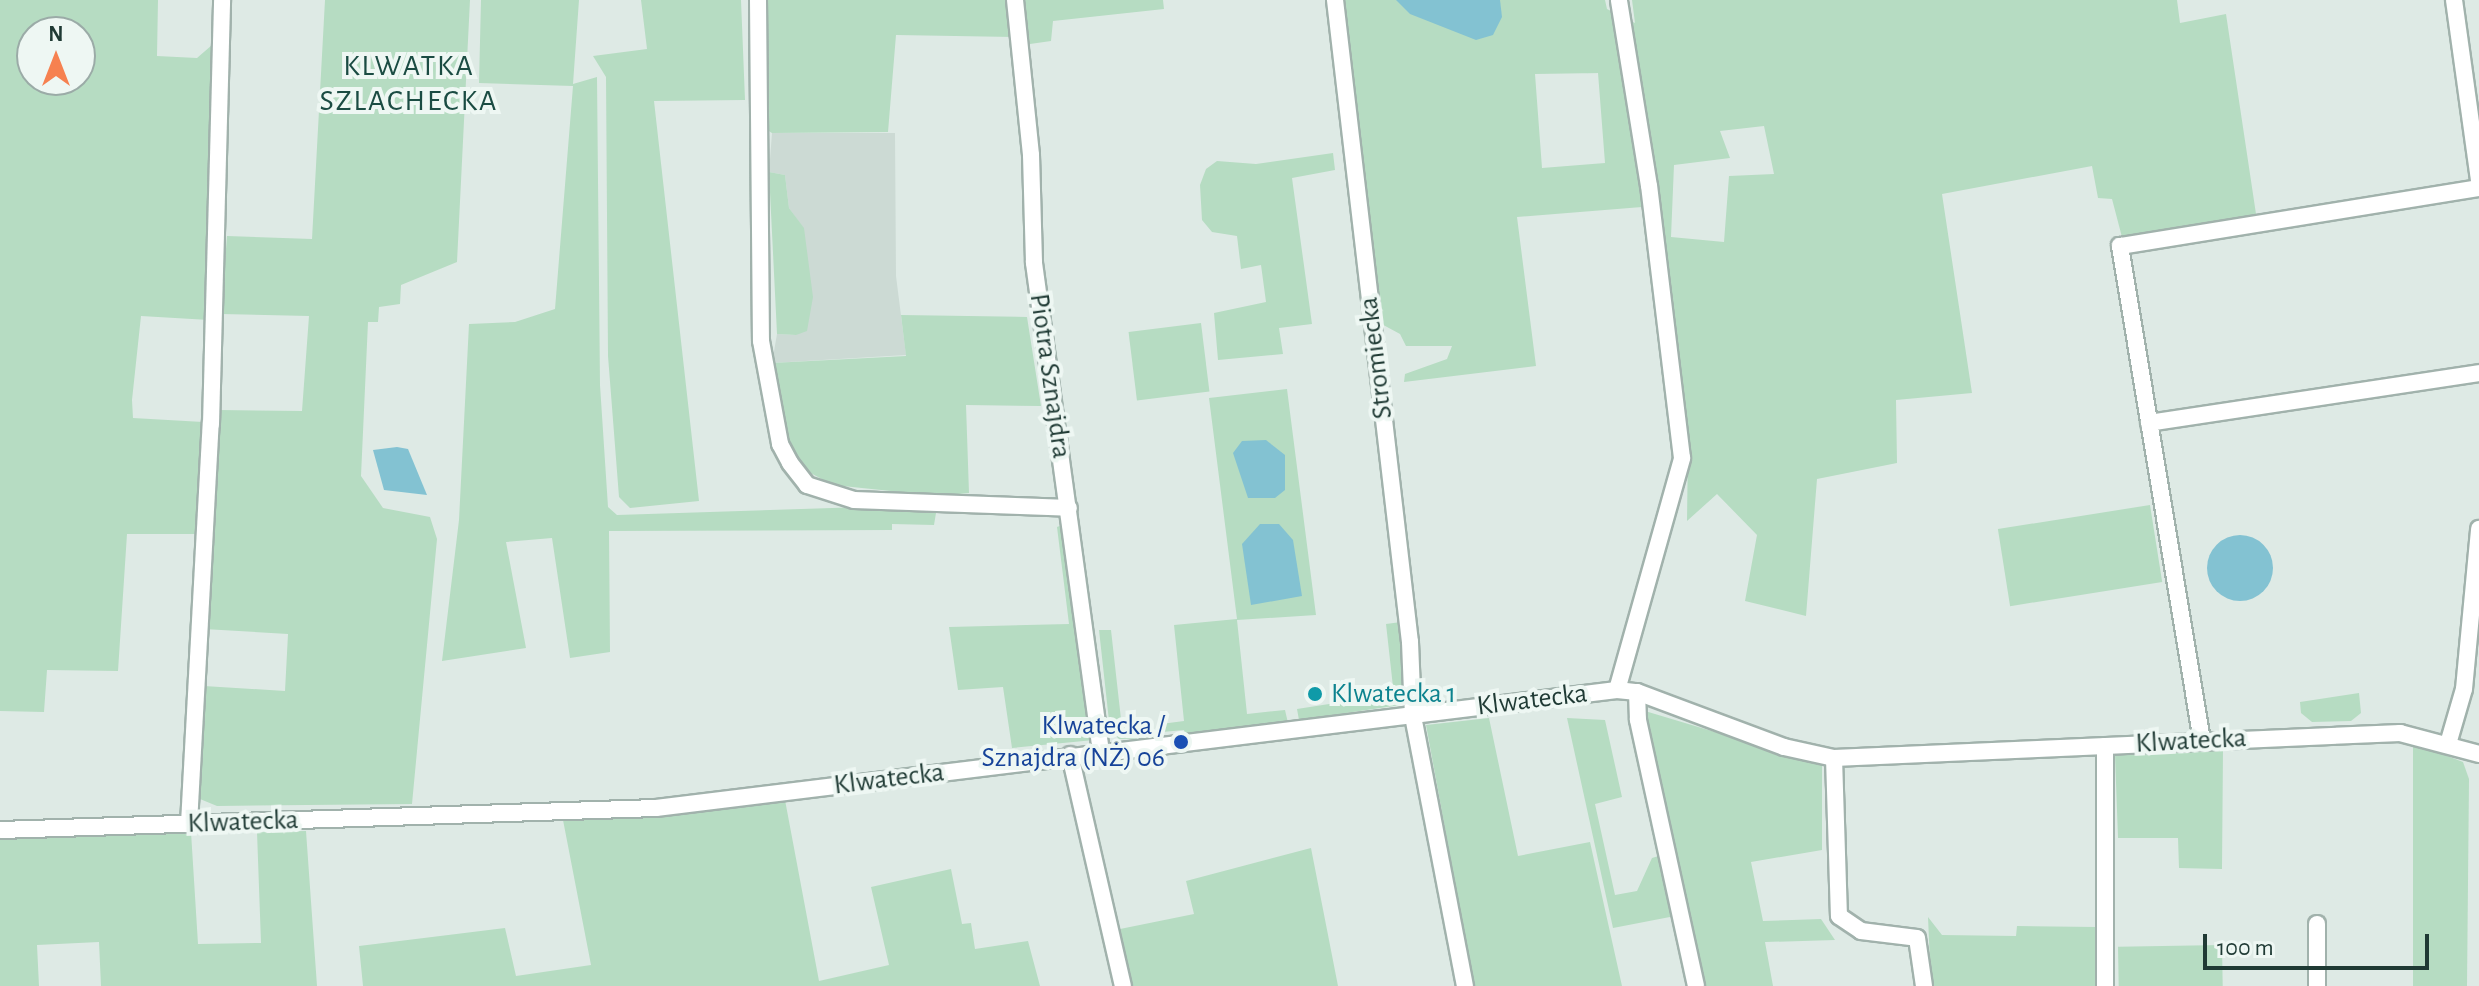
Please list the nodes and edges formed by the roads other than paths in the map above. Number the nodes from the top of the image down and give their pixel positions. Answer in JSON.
{"nodes":[{"id":1,"x":222,"y":0,"type":"edge"},
{"id":2,"x":758,"y":0,"type":"edge"},
{"id":3,"x":1015,"y":0,"type":"edge"},
{"id":4,"x":1335,"y":0,"type":"edge"},
{"id":5,"x":1619,"y":0,"type":"edge"},
{"id":6,"x":2454,"y":0,"type":"edge"},
{"id":7,"x":2479,"y":180,"type":"edge"},
{"id":8,"x":2479,"y":188,"type":"edge"},
{"id":9,"x":2479,"y":373,"type":"edge"},
{"id":10,"x":2149,"y":423,"type":"junction"},
{"id":11,"x":1069,"y":508,"type":"junction"},
{"id":12,"x":2479,"y":529,"type":"edge"},
{"id":13,"x":1617,"y":690,"type":"junction"},
{"id":14,"x":1637,"y":692,"type":"junction"},
{"id":15,"x":1413,"y":716,"type":"junction"},
{"id":16,"x":2202,"y":741,"type":"junction"},
{"id":17,"x":2448,"y":744,"type":"junction"},
{"id":18,"x":2105,"y":746,"type":"junction"},
{"id":19,"x":1101,"y":751,"type":"junction"},
{"id":20,"x":2479,"y":754,"type":"edge"},
{"id":21,"x":1070,"y":755,"type":"junction"},
{"id":22,"x":1834,"y":758,"type":"junction"},
{"id":23,"x":189,"y":824,"type":"junction"},
{"id":24,"x":0,"y":830,"type":"edge"},
{"id":25,"x":2317,"y":924,"type":"dead end"},
{"id":26,"x":1123,"y":986,"type":"edge"},
{"id":27,"x":1465,"y":986,"type":"edge"},
{"id":28,"x":1696,"y":986,"type":"edge"},
{"id":29,"x":1924,"y":986,"type":"edge"},
{"id":30,"x":2105,"y":986,"type":"edge"},
{"id":31,"x":2317,"y":986,"type":"edge"}],
"edges":[{"from":1,"to":23,"type":"street"},
{"from":2,"to":11,"type":"street"},
{"from":3,"to":11,"type":"street","name":"Piotra Sznajdra"},
{"from":4,"to":15,"type":"street","name":"Stromiecka"},
{"from":5,"to":13,"type":"street"},
{"from":6,"to":7,"type":"street"},
{"from":8,"to":10,"type":"street"},
{"from":9,"to":10,"type":"street"},
{"from":10,"to":16,"type":"street"},
{"from":11,"to":19,"type":"street","name":"Piotra Sznajdra"},
{"from":12,"to":17,"type":"street"},
{"from":13,"to":14,"type":"street","name":"Klwatecka"},
{"from":13,"to":15,"type":"street","name":"Klwatecka"},
{"from":14,"to":22,"type":"street","name":"Klwatecka"},
{"from":14,"to":28,"type":"street"},
{"from":15,"to":19,"type":"street","name":"Klwatecka"},
{"from":15,"to":27,"type":"street","name":"Stromiecka"},
{"from":16,"to":17,"type":"street","name":"Klwatecka"},
{"from":16,"to":18,"type":"street","name":"Klwatecka"},
{"from":17,"to":20,"type":"street","name":"Klwatecka"},
{"from":18,"to":22,"type":"street","name":"Klwatecka"},
{"from":18,"to":30,"type":"street"},
{"from":19,"to":21,"type":"street","name":"Klwatecka"},
{"from":21,"to":23,"type":"street","name":"Klwatecka"},
{"from":21,"to":26,"type":"street"},
{"from":22,"to":29,"type":"street"},
{"from":23,"to":24,"type":"street","name":"Klwatecka"},
{"from":25,"to":31,"type":"street"}]}
